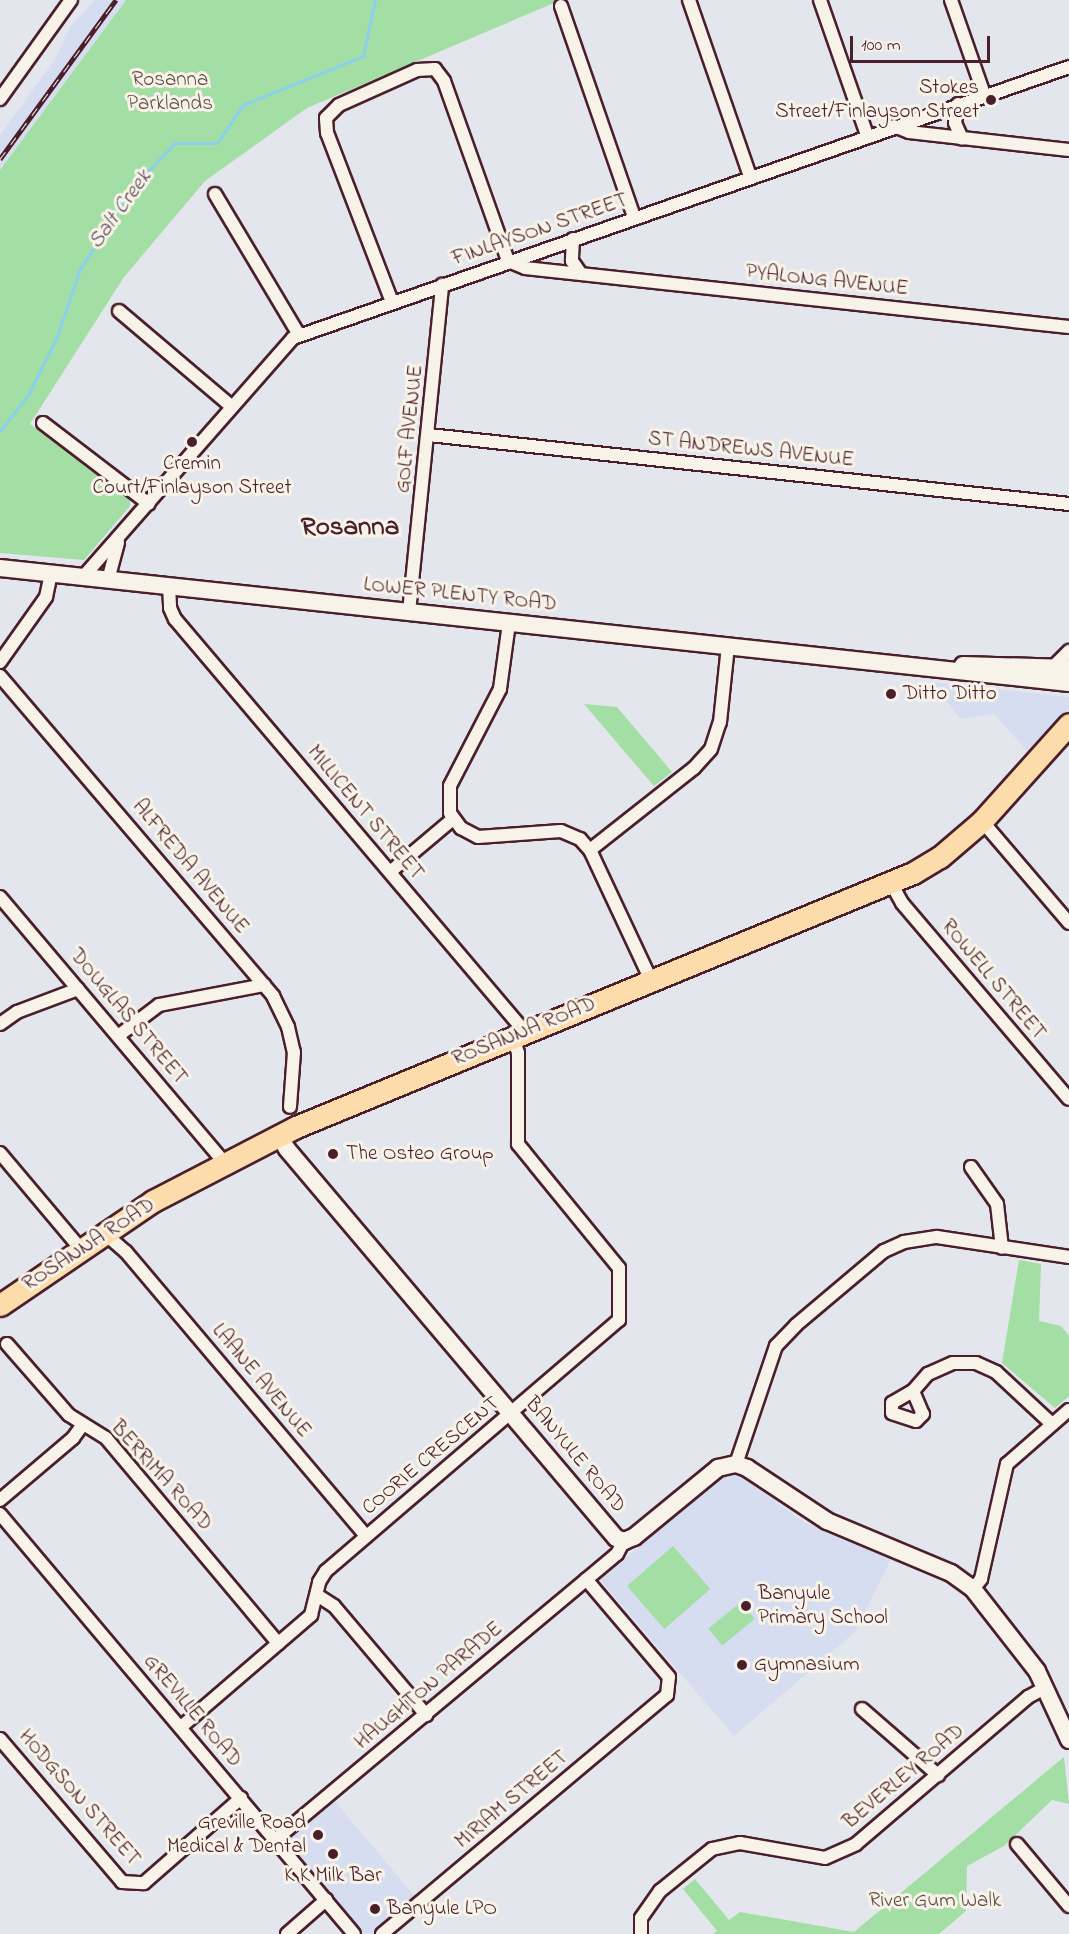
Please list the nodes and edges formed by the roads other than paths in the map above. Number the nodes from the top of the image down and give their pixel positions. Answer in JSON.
{"nodes":[{"id":1,"x":71,"y":0,"type":"edge"},
{"id":2,"x":689,"y":0,"type":"edge"},
{"id":3,"x":820,"y":0,"type":"edge"},
{"id":4,"x":951,"y":0,"type":"edge"},
{"id":5,"x":561,"y":6,"type":"dead end"},
{"id":6,"x":1069,"y":56,"type":"edge"},
{"id":7,"x":1069,"y":67,"type":"edge"},
{"id":8,"x":1052,"y":70,"type":"junction"},
{"id":9,"x":984,"y":94,"type":"junction"},
{"id":10,"x":0,"y":99,"type":"edge"},
{"id":11,"x":958,"y":104,"type":"junction"},
{"id":12,"x":894,"y":126,"type":"junction"},
{"id":13,"x":867,"y":135,"type":"junction"},
{"id":14,"x":962,"y":139,"type":"junction"},
{"id":15,"x":1069,"y":150,"type":"edge"},
{"id":16,"x":750,"y":176,"type":"junction"},
{"id":17,"x":215,"y":194,"type":"dead end"},
{"id":18,"x":634,"y":217,"type":"junction"},
{"id":19,"x":573,"y":239,"type":"junction"},
{"id":20,"x":508,"y":261,"type":"junction"},
{"id":21,"x":581,"y":274,"type":"junction"},
{"id":22,"x":442,"y":285,"type":"junction"},
{"id":23,"x":392,"y":302,"type":"junction"},
{"id":24,"x":119,"y":311,"type":"dead end"},
{"id":25,"x":1069,"y":327,"type":"edge"},
{"id":26,"x":299,"y":335,"type":"junction"},
{"id":27,"x":232,"y":407,"type":"junction"},
{"id":28,"x":43,"y":423,"type":"dead end"},
{"id":29,"x":429,"y":435,"type":"junction"},
{"id":30,"x":149,"y":504,"type":"junction"},
{"id":31,"x":1069,"y":504,"type":"edge"},
{"id":32,"x":119,"y":540,"type":"junction"},
{"id":33,"x":0,"y":568,"type":"edge"},
{"id":34,"x":51,"y":573,"type":"junction"},
{"id":35,"x":83,"y":577,"type":"junction"},
{"id":36,"x":108,"y":580,"type":"junction"},
{"id":37,"x":175,"y":587,"type":"junction"},
{"id":38,"x":409,"y":612,"type":"junction"},
{"id":39,"x":509,"y":623,"type":"junction"},
{"id":40,"x":728,"y":646,"type":"junction"},
{"id":41,"x":1069,"y":651,"type":"edge"},
{"id":42,"x":0,"y":662,"type":"edge"},
{"id":43,"x":915,"y":667,"type":"junction"},
{"id":44,"x":1061,"y":668,"type":"edge"},
{"id":45,"x":0,"y":676,"type":"edge"},
{"id":46,"x":1069,"y":683,"type":"edge"},
{"id":47,"x":1069,"y":724,"type":"edge"},
{"id":48,"x":1069,"y":739,"type":"edge"},
{"id":49,"x":1041,"y":758,"type":"junction"},
{"id":50,"x":453,"y":819,"type":"junction"},
{"id":51,"x":982,"y":821,"type":"junction"},
{"id":52,"x":590,"y":850,"type":"junction"},
{"id":53,"x":390,"y":872,"type":"junction"},
{"id":54,"x":891,"y":883,"type":"junction"},
{"id":55,"x":0,"y":897,"type":"edge"},
{"id":56,"x":1069,"y":923,"type":"edge"},
{"id":57,"x":651,"y":980,"type":"junction"},
{"id":58,"x":264,"y":985,"type":"junction"},
{"id":59,"x":78,"y":988,"type":"junction"},
{"id":60,"x":0,"y":1024,"type":"edge"},
{"id":61,"x":519,"y":1034,"type":"junction"},
{"id":62,"x":118,"y":1036,"type":"junction"},
{"id":63,"x":1069,"y":1100,"type":"edge"},
{"id":64,"x":290,"y":1107,"type":"dead end"},
{"id":65,"x":279,"y":1136,"type":"junction"},
{"id":66,"x":0,"y":1153,"type":"edge"},
{"id":67,"x":225,"y":1163,"type":"junction"},
{"id":68,"x":971,"y":1167,"type":"dead end"},
{"id":69,"x":108,"y":1229,"type":"junction"},
{"id":70,"x":80,"y":1248,"type":"junction"},
{"id":71,"x":1002,"y":1248,"type":"junction"},
{"id":72,"x":1069,"y":1257,"type":"edge"},
{"id":73,"x":0,"y":1305,"type":"edge"},
{"id":74,"x":7,"y":1344,"type":"dead end"},
{"id":75,"x":913,"y":1391,"type":"dead end"},
{"id":76,"x":1069,"y":1410,"type":"edge"},
{"id":77,"x":511,"y":1414,"type":"junction"},
{"id":78,"x":83,"y":1424,"type":"junction"},
{"id":79,"x":1052,"y":1424,"type":"junction"},
{"id":80,"x":736,"y":1464,"type":"junction"},
{"id":81,"x":0,"y":1500,"type":"edge"},
{"id":82,"x":0,"y":1514,"type":"edge"},
{"id":83,"x":366,"y":1536,"type":"junction"},
{"id":84,"x":621,"y":1539,"type":"junction"},
{"id":85,"x":585,"y":1579,"type":"junction"},
{"id":86,"x":973,"y":1589,"type":"junction"},
{"id":87,"x":318,"y":1595,"type":"junction"},
{"id":88,"x":278,"y":1643,"type":"junction"},
{"id":89,"x":1043,"y":1689,"type":"junction"},
{"id":90,"x":862,"y":1709,"type":"dead end"},
{"id":91,"x":426,"y":1715,"type":"junction"},
{"id":92,"x":181,"y":1727,"type":"junction"},
{"id":93,"x":0,"y":1739,"type":"edge"},
{"id":94,"x":1069,"y":1740,"type":"edge"},
{"id":95,"x":938,"y":1775,"type":"junction"},
{"id":96,"x":241,"y":1798,"type":"junction"},
{"id":97,"x":276,"y":1839,"type":"junction"},
{"id":98,"x":1017,"y":1844,"type":"dead end"},
{"id":99,"x":326,"y":1900,"type":"junction"},
{"id":100,"x":1069,"y":1906,"type":"edge"},
{"id":101,"x":287,"y":1934,"type":"edge"},
{"id":102,"x":354,"y":1934,"type":"edge"},
{"id":103,"x":382,"y":1934,"type":"edge"},
{"id":104,"x":641,"y":1934,"type":"edge"}],
"edges":[{"from":1,"to":10,"type":"street"},
{"from":2,"to":16,"type":"street"},
{"from":3,"to":13,"type":"street"},
{"from":4,"to":9,"type":"street"},
{"from":5,"to":18,"type":"street"},
{"from":6,"to":8,"type":"street","name":"FINLAYSON STREET"},
{"from":7,"to":8,"type":"street","name":"FINLAYSON STREET"},
{"from":8,"to":9,"type":"street","name":"FINLAYSON STREET"},
{"from":9,"to":11,"type":"street","name":"FINLAYSON STREET"},
{"from":11,"to":12,"type":"street","name":"FINLAYSON STREET"},
{"from":11,"to":14,"type":"street"},
{"from":12,"to":13,"type":"street","name":"FINLAYSON STREET"},
{"from":12,"to":14,"type":"street"},
{"from":13,"to":16,"type":"street","name":"FINLAYSON STREET"},
{"from":14,"to":15,"type":"street"},
{"from":16,"to":18,"type":"street","name":"FINLAYSON STREET"},
{"from":17,"to":26,"type":"street"},
{"from":18,"to":19,"type":"street","name":"FINLAYSON STREET"},
{"from":19,"to":20,"type":"street","name":"FINLAYSON STREET"},
{"from":19,"to":21,"type":"street"},
{"from":20,"to":21,"type":"street","name":"PYALONG AVENUE"},
{"from":20,"to":22,"type":"street","name":"FINLAYSON STREET"},
{"from":20,"to":23,"type":"street"},
{"from":21,"to":25,"type":"street","name":"PYALONG AVENUE"},
{"from":22,"to":23,"type":"street","name":"FINLAYSON STREET"},
{"from":22,"to":29,"type":"street","name":"GOLF AVENUE"},
{"from":23,"to":26,"type":"street","name":"FINLAYSON STREET"},
{"from":24,"to":27,"type":"street"},
{"from":26,"to":27,"type":"street","name":"FINLAYSON STREET"},
{"from":27,"to":30,"type":"street","name":"FINLAYSON STREET"},
{"from":28,"to":30,"type":"street"},
{"from":29,"to":31,"type":"street","name":"ST ANDREWS AVENUE"},
{"from":29,"to":38,"type":"street","name":"GOLF AVENUE"},
{"from":30,"to":32,"type":"street","name":"FINLAYSON STREET"},
{"from":32,"to":35,"type":"street","name":"FINLAYSON STREET"},
{"from":32,"to":36,"type":"street","name":"FINLAYSON STREET"},
{"from":33,"to":34,"type":"main road","name":"LOWER PLENTY ROAD"},
{"from":34,"to":35,"type":"main road","name":"LOWER PLENTY ROAD"},
{"from":34,"to":42,"type":"street"},
{"from":35,"to":36,"type":"main road","name":"LOWER PLENTY ROAD"},
{"from":36,"to":37,"type":"main road","name":"LOWER PLENTY ROAD"},
{"from":37,"to":38,"type":"main road","name":"LOWER PLENTY ROAD"},
{"from":37,"to":53,"type":"street","name":"MILLICENT STREET"},
{"from":38,"to":39,"type":"main road","name":"LOWER PLENTY ROAD"},
{"from":39,"to":40,"type":"main road","name":"LOWER PLENTY ROAD"},
{"from":39,"to":50,"type":"street"},
{"from":40,"to":43,"type":"main road","name":"LOWER PLENTY ROAD"},
{"from":40,"to":52,"type":"street"},
{"from":41,"to":44,"type":"street"},
{"from":43,"to":44,"type":"main road","name":"LOWER PLENTY ROAD"},
{"from":43,"to":46,"type":"main road","name":"LOWER PLENTY ROAD"},
{"from":45,"to":58,"type":"street","name":"ALFREDA AVENUE"},
{"from":47,"to":49,"type":"highway","name":"ROSANNA ROAD"},
{"from":48,"to":49,"type":"highway","name":"ROSANNA ROAD"},
{"from":49,"to":51,"type":"highway","name":"ROSANNA ROAD"},
{"from":50,"to":52,"type":"street"},
{"from":50,"to":53,"type":"street"},
{"from":51,"to":54,"type":"highway","name":"ROSANNA ROAD"},
{"from":51,"to":56,"type":"street"},
{"from":52,"to":57,"type":"street"},
{"from":53,"to":61,"type":"street","name":"MILLICENT STREET"},
{"from":54,"to":57,"type":"highway","name":"ROSANNA ROAD"},
{"from":54,"to":63,"type":"street","name":"ROWELL STREET"},
{"from":55,"to":59,"type":"street","name":"DOUGLAS STREET"},
{"from":57,"to":61,"type":"highway","name":"ROSANNA ROAD"},
{"from":58,"to":62,"type":"street"},
{"from":58,"to":64,"type":"street","name":"ALFREDA AVENUE"},
{"from":59,"to":60,"type":"street"},
{"from":59,"to":62,"type":"street","name":"DOUGLAS STREET"},
{"from":61,"to":65,"type":"highway","name":"ROSANNA ROAD"},
{"from":61,"to":77,"type":"street","name":"COORIE CRESCENT"},
{"from":62,"to":67,"type":"street","name":"DOUGLAS STREET"},
{"from":65,"to":67,"type":"highway","name":"ROSANNA ROAD"},
{"from":65,"to":77,"type":"main road","name":"BANYULE ROAD"},
{"from":66,"to":70,"type":"street"},
{"from":67,"to":69,"type":"highway","name":"ROSANNA ROAD"},
{"from":68,"to":71,"type":"street"},
{"from":69,"to":70,"type":"highway","name":"ROSANNA ROAD"},
{"from":69,"to":83,"type":"street","name":"LAANE AVENUE"},
{"from":70,"to":73,"type":"highway","name":"ROSANNA ROAD"},
{"from":71,"to":72,"type":"street"},
{"from":71,"to":80,"type":"street"},
{"from":74,"to":78,"type":"street","name":"BERRIMA ROAD"},
{"from":75,"to":79,"type":"street"},
{"from":76,"to":79,"type":"street"},
{"from":77,"to":83,"type":"street","name":"COORIE CRESCENT"},
{"from":77,"to":84,"type":"main road","name":"BANYULE ROAD"},
{"from":78,"to":81,"type":"street"},
{"from":78,"to":88,"type":"street","name":"BERRIMA ROAD"},
{"from":79,"to":86,"type":"street"},
{"from":80,"to":84,"type":"main road","name":"BANYULE ROAD"},
{"from":80,"to":86,"type":"main road"},
{"from":82,"to":92,"type":"street","name":"GREVILLE ROAD"},
{"from":83,"to":87,"type":"street","name":"COORIE CRESCENT"},
{"from":84,"to":85,"type":"street","name":"HAUGHTON PARADE"},
{"from":85,"to":91,"type":"street","name":"HAUGHTON PARADE"},
{"from":85,"to":103,"type":"street","name":"MIRIAM STREET"},
{"from":86,"to":89,"type":"main road"},
{"from":87,"to":88,"type":"street","name":"COORIE CRESCENT"},
{"from":87,"to":91,"type":"street"},
{"from":88,"to":92,"type":"street","name":"COORIE CRESCENT"},
{"from":89,"to":94,"type":"main road"},
{"from":89,"to":95,"type":"street","name":"BEVERLEY ROAD"},
{"from":90,"to":95,"type":"street"},
{"from":91,"to":97,"type":"street","name":"HAUGHTON PARADE"},
{"from":92,"to":96,"type":"street","name":"GREVILLE ROAD"},
{"from":93,"to":96,"type":"street","name":"HODGSON STREET"},
{"from":95,"to":104,"type":"street","name":"BEVERLEY ROAD"},
{"from":96,"to":97,"type":"street","name":"GREVILLE ROAD"},
{"from":97,"to":99,"type":"street","name":"GREVILLE ROAD"},
{"from":98,"to":100,"type":"street"},
{"from":99,"to":101,"type":"street"},
{"from":99,"to":102,"type":"street","name":"GREVILLE ROAD"}]}
